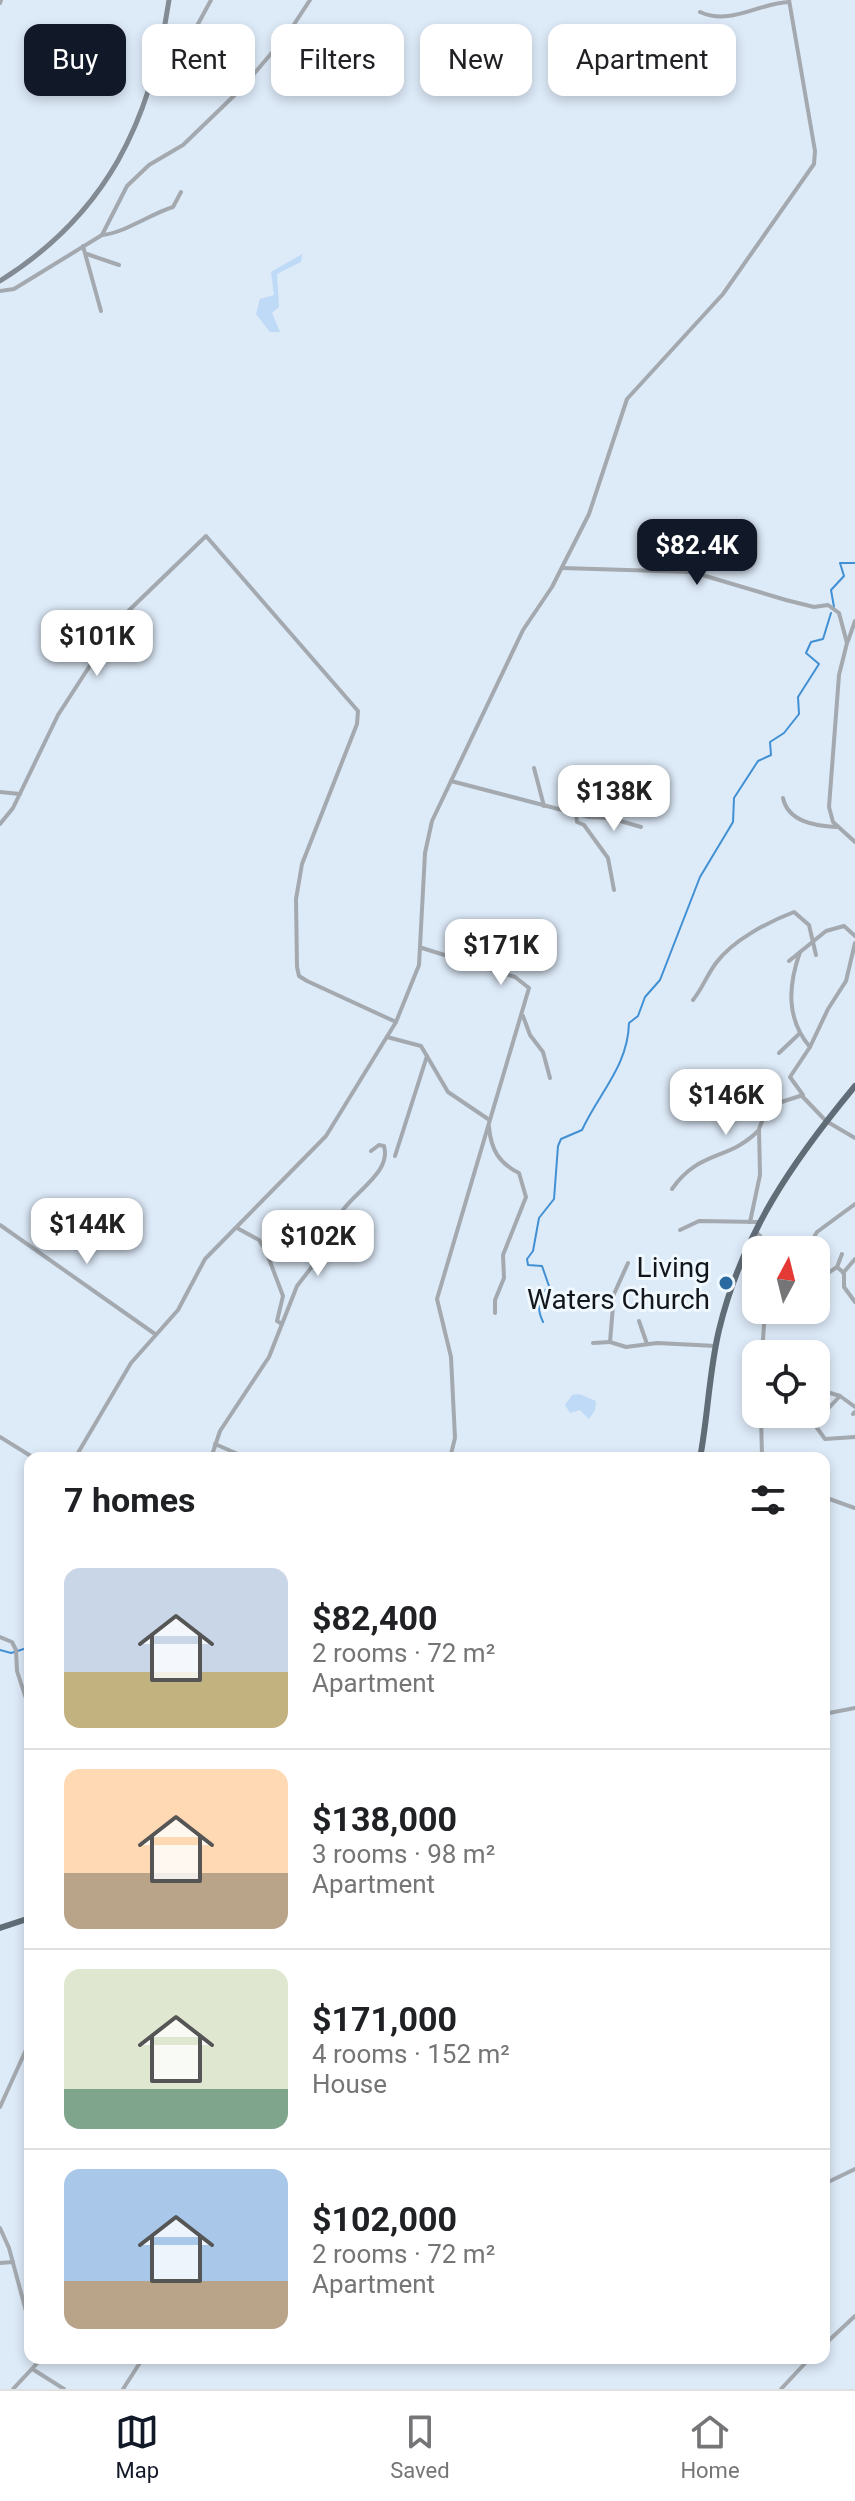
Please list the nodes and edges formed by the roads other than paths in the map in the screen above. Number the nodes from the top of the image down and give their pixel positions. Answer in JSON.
{"nodes":[{"id":1,"x":169,"y":0,"type":"edge"},
{"id":2,"x":211,"y":0,"type":"edge"},
{"id":3,"x":310,"y":0,"type":"edge"},
{"id":4,"x":789,"y":1,"type":"edge"},
{"id":5,"x":767,"y":2,"type":"edge"},
{"id":6,"x":700,"y":12,"type":"dead end"},
{"id":7,"x":166,"y":24,"type":"edge"},
{"id":8,"x":198,"y":24,"type":"edge"},
{"id":9,"x":295,"y":24,"type":"edge"},
{"id":10,"x":271,"y":53,"type":"edge"},
{"id":11,"x":149,"y":96,"type":"edge"},
{"id":12,"x":181,"y":192,"type":"dead end"},
{"id":13,"x":102,"y":235,"type":"junction"},
{"id":14,"x":83,"y":246,"type":"junction"},
{"id":15,"x":87,"y":254,"type":"junction"},
{"id":16,"x":119,"y":265,"type":"dead end"},
{"id":17,"x":0,"y":281,"type":"edge"},
{"id":18,"x":0,"y":291,"type":"edge"},
{"id":19,"x":101,"y":311,"type":"dead end"},
{"id":20,"x":562,"y":568,"type":"junction"},
{"id":21,"x":855,"y":621,"type":"edge"},
{"id":22,"x":847,"y":643,"type":"junction"},
{"id":23,"x":534,"y":768,"type":"dead end"},
{"id":24,"x":451,"y":781,"type":"junction"},
{"id":25,"x":0,"y":792,"type":"edge"},
{"id":26,"x":20,"y":794,"type":"junction"},
{"id":27,"x":783,"y":798,"type":"dead end"},
{"id":28,"x":544,"y":806,"type":"junction"},
{"id":29,"x":576,"y":814,"type":"junction"},
{"id":30,"x":0,"y":824,"type":"edge"},
{"id":31,"x":641,"y":827,"type":"dead end"},
{"id":32,"x":837,"y":827,"type":"junction"},
{"id":33,"x":855,"y":842,"type":"edge"},
{"id":34,"x":614,"y":890,"type":"dead end"},
{"id":35,"x":855,"y":936,"type":"edge"},
{"id":36,"x":813,"y":942,"type":"junction"},
{"id":37,"x":855,"y":943,"type":"edge"},
{"id":38,"x":422,"y":948,"type":"junction"},
{"id":39,"x":800,"y":952,"type":"junction"},
{"id":40,"x":816,"y":955,"type":"dead end"},
{"id":41,"x":789,"y":961,"type":"dead end"},
{"id":42,"x":693,"y":1000,"type":"dead end"},
{"id":43,"x":522,"y":1015,"type":"junction"},
{"id":44,"x":396,"y":1022,"type":"junction"},
{"id":45,"x":799,"y":1034,"type":"junction"},
{"id":46,"x":387,"y":1037,"type":"junction"},
{"id":47,"x":810,"y":1047,"type":"junction"},
{"id":48,"x":779,"y":1053,"type":"dead end"},
{"id":49,"x":428,"y":1055,"type":"junction"},
{"id":50,"x":550,"y":1078,"type":"dead end"},
{"id":51,"x":855,"y":1086,"type":"edge"},
{"id":52,"x":802,"y":1096,"type":"junction"},
{"id":53,"x":489,"y":1119,"type":"junction"},
{"id":54,"x":826,"y":1121,"type":"junction"},
{"id":55,"x":759,"y":1129,"type":"junction"},
{"id":56,"x":855,"y":1138,"type":"edge"},
{"id":57,"x":371,"y":1151,"type":"dead end"},
{"id":58,"x":395,"y":1156,"type":"dead end"},
{"id":59,"x":672,"y":1189,"type":"dead end"},
{"id":60,"x":855,"y":1204,"type":"edge"},
{"id":61,"x":750,"y":1222,"type":"junction"},
{"id":62,"x":758,"y":1222,"type":"junction"},
{"id":63,"x":0,"y":1225,"type":"edge"},
{"id":64,"x":237,"y":1228,"type":"junction"},
{"id":65,"x":680,"y":1230,"type":"dead end"},
{"id":66,"x":754,"y":1230,"type":"junction"},
{"id":67,"x":760,"y":1236,"type":"edge"},
{"id":68,"x":815,"y":1236,"type":"edge"},
{"id":69,"x":842,"y":1254,"type":"dead end"},
{"id":70,"x":855,"y":1259,"type":"edge"},
{"id":71,"x":628,"y":1263,"type":"dead end"},
{"id":72,"x":837,"y":1267,"type":"junction"},
{"id":73,"x":830,"y":1272,"type":"edge"},
{"id":74,"x":843,"y":1273,"type":"junction"},
{"id":75,"x":855,"y":1302,"type":"edge"},
{"id":76,"x":495,"y":1313,"type":"dead end"},
{"id":77,"x":639,"y":1321,"type":"dead end"},
{"id":78,"x":282,"y":1324,"type":"junction"},
{"id":79,"x":155,"y":1334,"type":"junction"},
{"id":80,"x":610,"y":1342,"type":"junction"},
{"id":81,"x":593,"y":1343,"type":"dead end"},
{"id":82,"x":647,"y":1344,"type":"junction"},
{"id":83,"x":716,"y":1346,"type":"junction"},
{"id":84,"x":830,"y":1393,"type":"edge"},
{"id":85,"x":840,"y":1396,"type":"junction"},
{"id":86,"x":830,"y":1407,"type":"edge"},
{"id":87,"x":854,"y":1411,"type":"edge"},
{"id":88,"x":761,"y":1428,"type":"edge"},
{"id":89,"x":818,"y":1428,"type":"edge"},
{"id":90,"x":0,"y":1437,"type":"edge"},
{"id":91,"x":855,"y":1437,"type":"edge"},
{"id":92,"x":215,"y":1444,"type":"junction"},
{"id":93,"x":24,"y":1452,"type":"edge"},
{"id":94,"x":79,"y":1452,"type":"edge"},
{"id":95,"x":213,"y":1452,"type":"edge"},
{"id":96,"x":233,"y":1452,"type":"edge"},
{"id":97,"x":452,"y":1452,"type":"edge"},
{"id":98,"x":701,"y":1452,"type":"edge"},
{"id":99,"x":762,"y":1452,"type":"edge"},
{"id":100,"x":830,"y":1499,"type":"edge"},
{"id":101,"x":855,"y":1508,"type":"edge"},
{"id":102,"x":0,"y":1637,"type":"edge"},
{"id":103,"x":24,"y":1693,"type":"edge"},
{"id":104,"x":855,"y":1708,"type":"edge"},
{"id":105,"x":830,"y":1713,"type":"edge"},
{"id":106,"x":24,"y":1920,"type":"edge"},
{"id":107,"x":0,"y":1928,"type":"edge"},
{"id":108,"x":24,"y":2054,"type":"edge"},
{"id":109,"x":0,"y":2107,"type":"edge"},
{"id":110,"x":855,"y":2169,"type":"edge"},
{"id":111,"x":830,"y":2181,"type":"edge"},
{"id":112,"x":0,"y":2228,"type":"edge"},
{"id":113,"x":13,"y":2262,"type":"junction"},
{"id":114,"x":0,"y":2263,"type":"edge"},
{"id":115,"x":24,"y":2303,"type":"edge"},
{"id":116,"x":855,"y":2316,"type":"edge"},
{"id":117,"x":830,"y":2339,"type":"edge"},
{"id":118,"x":39,"y":2364,"type":"edge"},
{"id":119,"x":139,"y":2364,"type":"edge"},
{"id":120,"x":804,"y":2364,"type":"edge"},
{"id":121,"x":34,"y":2370,"type":"junction"},
{"id":122,"x":13,"y":2389,"type":"edge"},
{"id":123,"x":64,"y":2389,"type":"edge"},
{"id":124,"x":123,"y":2389,"type":"edge"},
{"id":125,"x":781,"y":2389,"type":"edge"}],
"edges":[{"from":1,"to":7,"type":"main road"},
{"from":2,"to":8,"type":"street"},
{"from":3,"to":9,"type":"street"},
{"from":4,"to":5,"type":"street"},
{"from":4,"to":20,"type":"street"},
{"from":5,"to":6,"type":"street"},
{"from":10,"to":13,"type":"street"},
{"from":11,"to":17,"type":"main road"},
{"from":12,"to":13,"type":"street"},
{"from":13,"to":14,"type":"street"},
{"from":14,"to":15,"type":"street"},
{"from":14,"to":18,"type":"street"},
{"from":15,"to":16,"type":"street"},
{"from":15,"to":19,"type":"street"},
{"from":20,"to":22,"type":"street"},
{"from":20,"to":24,"type":"street"},
{"from":21,"to":22,"type":"street"},
{"from":22,"to":32,"type":"street"},
{"from":23,"to":28,"type":"street"},
{"from":24,"to":28,"type":"street"},
{"from":24,"to":38,"type":"street"},
{"from":25,"to":26,"type":"street"},
{"from":26,"to":30,"type":"street"},
{"from":26,"to":44,"type":"street"},
{"from":27,"to":32,"type":"street"},
{"from":28,"to":29,"type":"street"},
{"from":29,"to":31,"type":"street"},
{"from":29,"to":34,"type":"street"},
{"from":32,"to":33,"type":"street"},
{"from":35,"to":36,"type":"street"},
{"from":36,"to":39,"type":"street"},
{"from":36,"to":40,"type":"street"},
{"from":36,"to":42,"type":"street"},
{"from":37,"to":47,"type":"street"},
{"from":38,"to":43,"type":"street"},
{"from":38,"to":44,"type":"street"},
{"from":39,"to":41,"type":"street"},
{"from":39,"to":45,"type":"street"},
{"from":43,"to":50,"type":"street"},
{"from":43,"to":53,"type":"street"},
{"from":44,"to":46,"type":"street"},
{"from":45,"to":47,"type":"street"},
{"from":45,"to":48,"type":"street"},
{"from":46,"to":49,"type":"street"},
{"from":46,"to":64,"type":"street"},
{"from":47,"to":52,"type":"street"},
{"from":49,"to":53,"type":"street"},
{"from":49,"to":58,"type":"street"},
{"from":51,"to":54,"type":"highway"},
{"from":52,"to":54,"type":"street"},
{"from":52,"to":55,"type":"street"},
{"from":53,"to":76,"type":"street"},
{"from":53,"to":97,"type":"street"},
{"from":54,"to":56,"type":"street"},
{"from":54,"to":62,"type":"highway"},
{"from":55,"to":59,"type":"street"},
{"from":55,"to":61,"type":"street"},
{"from":57,"to":78,"type":"street"},
{"from":60,"to":68,"type":"street"},
{"from":61,"to":62,"type":"street"},
{"from":61,"to":65,"type":"street"},
{"from":62,"to":66,"type":"highway"},
{"from":63,"to":79,"type":"street"},
{"from":64,"to":78,"type":"street"},
{"from":64,"to":79,"type":"street"},
{"from":66,"to":67,"type":"street"},
{"from":66,"to":83,"type":"highway"},
{"from":69,"to":72,"type":"street"},
{"from":70,"to":74,"type":"street"},
{"from":71,"to":80,"type":"street"},
{"from":72,"to":73,"type":"street"},
{"from":72,"to":74,"type":"street"},
{"from":74,"to":75,"type":"street"},
{"from":77,"to":82,"type":"street"},
{"from":78,"to":92,"type":"street"},
{"from":79,"to":94,"type":"street"},
{"from":80,"to":81,"type":"street"},
{"from":80,"to":82,"type":"street"},
{"from":82,"to":83,"type":"street"},
{"from":83,"to":98,"type":"highway"},
{"from":84,"to":85,"type":"street"},
{"from":85,"to":86,"type":"street"},
{"from":85,"to":87,"type":"street"},
{"from":88,"to":99,"type":"street"},
{"from":89,"to":91,"type":"street"},
{"from":90,"to":93,"type":"street"},
{"from":92,"to":95,"type":"street"},
{"from":92,"to":96,"type":"street"},
{"from":100,"to":101,"type":"street"},
{"from":102,"to":103,"type":"street"},
{"from":104,"to":105,"type":"street"},
{"from":106,"to":107,"type":"highway"},
{"from":108,"to":109,"type":"street"},
{"from":110,"to":111,"type":"street"},
{"from":112,"to":113,"type":"street"},
{"from":113,"to":114,"type":"street"},
{"from":113,"to":115,"type":"street"},
{"from":116,"to":117,"type":"street"},
{"from":118,"to":121,"type":"street"},
{"from":119,"to":124,"type":"street"},
{"from":120,"to":125,"type":"street"},
{"from":121,"to":122,"type":"street"},
{"from":121,"to":123,"type":"street"}]}
